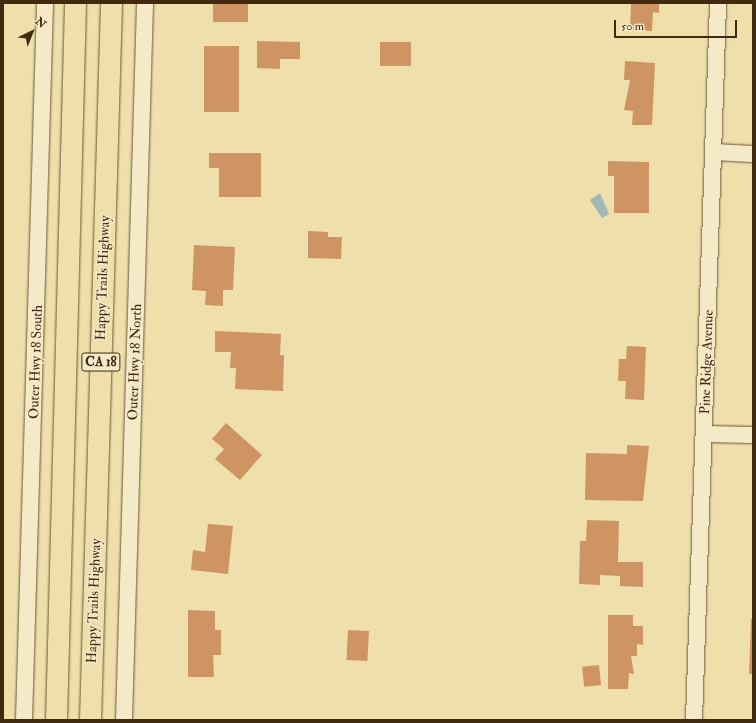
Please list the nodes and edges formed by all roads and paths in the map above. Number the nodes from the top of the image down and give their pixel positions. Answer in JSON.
{"nodes":[{"id":1,"x":45,"y":3,"type":"edge"},
{"id":2,"x":75,"y":3,"type":"edge"},
{"id":3,"x":111,"y":3,"type":"edge"},
{"id":4,"x":145,"y":3,"type":"edge"},
{"id":5,"x":718,"y":3,"type":"edge"},
{"id":6,"x":713,"y":152,"type":"junction"},
{"id":7,"x":753,"y":154,"type":"edge"},
{"id":8,"x":705,"y":434,"type":"junction"},
{"id":9,"x":753,"y":435,"type":"edge"},
{"id":10,"x":24,"y":720,"type":"edge"},
{"id":11,"x":56,"y":720,"type":"edge"},
{"id":12,"x":90,"y":720,"type":"edge"},
{"id":13,"x":124,"y":720,"type":"edge"},
{"id":14,"x":694,"y":720,"type":"edge"}],
"edges":[{"from":1,"to":10,"type":"street","name":"Outer Hwy 18 South"},
{"from":2,"to":11,"type":"main road","number":"CA 18"},
{"from":3,"to":12,"type":"main road","name":"Happy Trails Highway","number":"CA 18"},
{"from":4,"to":13,"type":"street","name":"Outer Hwy 18 North"},
{"from":5,"to":6,"type":"street","name":"Pine Ridge Avenue"},
{"from":6,"to":7,"type":"street"},
{"from":6,"to":8,"type":"street","name":"Pine Ridge Avenue"},
{"from":8,"to":9,"type":"street"},
{"from":8,"to":14,"type":"street","name":"Pine Ridge Avenue"}]}
